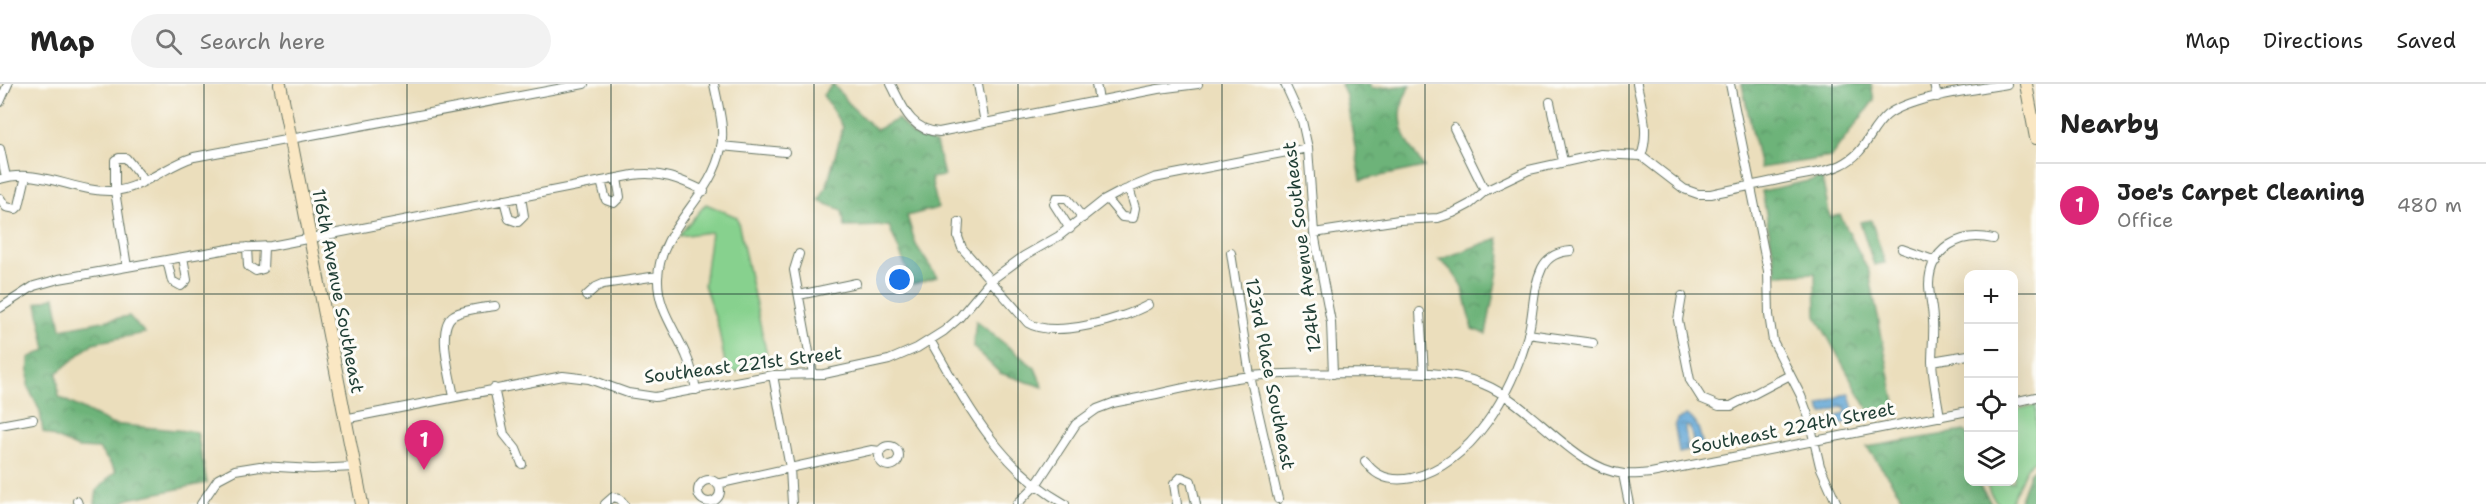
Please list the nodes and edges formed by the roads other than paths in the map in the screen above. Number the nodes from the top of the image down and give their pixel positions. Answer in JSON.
{"nodes":[{"id":1,"x":8,"y":84,"type":"edge"},
{"id":2,"x":280,"y":84,"type":"edge"},
{"id":3,"x":584,"y":84,"type":"edge"},
{"id":4,"x":714,"y":84,"type":"edge"},
{"id":5,"x":891,"y":84,"type":"edge"},
{"id":6,"x":978,"y":84,"type":"edge"},
{"id":7,"x":1096,"y":84,"type":"edge"},
{"id":8,"x":1198,"y":84,"type":"edge"},
{"id":9,"x":1285,"y":84,"type":"edge"},
{"id":10,"x":1637,"y":84,"type":"edge"},
{"id":11,"x":1730,"y":84,"type":"edge"},
{"id":12,"x":1934,"y":84,"type":"edge"},
{"id":13,"x":2007,"y":84,"type":"edge"},
{"id":14,"x":2026,"y":84,"type":"edge"},
{"id":15,"x":1937,"y":97,"type":"junction"},
{"id":16,"x":1099,"y":100,"type":"junction"},
{"id":17,"x":0,"y":102,"type":"edge"},
{"id":18,"x":1550,"y":102,"type":"dead end"},
{"id":19,"x":985,"y":123,"type":"junction"},
{"id":20,"x":1454,"y":128,"type":"dead end"},
{"id":21,"x":2036,"y":138,"type":"edge"},
{"id":22,"x":291,"y":140,"type":"junction"},
{"id":23,"x":721,"y":146,"type":"junction"},
{"id":24,"x":1308,"y":148,"type":"junction"},
{"id":25,"x":0,"y":149,"type":"edge"},
{"id":26,"x":785,"y":152,"type":"dead end"},
{"id":27,"x":1641,"y":156,"type":"junction"},
{"id":28,"x":1563,"y":161,"type":"junction"},
{"id":29,"x":26,"y":176,"type":"junction"},
{"id":30,"x":3,"y":178,"type":"edge"},
{"id":31,"x":616,"y":178,"type":"junction"},
{"id":32,"x":144,"y":180,"type":"junction"},
{"id":33,"x":601,"y":181,"type":"junction"},
{"id":34,"x":1750,"y":186,"type":"junction"},
{"id":35,"x":1129,"y":188,"type":"junction"},
{"id":36,"x":704,"y":190,"type":"junction"},
{"id":37,"x":115,"y":191,"type":"junction"},
{"id":38,"x":1485,"y":191,"type":"junction"},
{"id":39,"x":521,"y":197,"type":"junction"},
{"id":40,"x":0,"y":198,"type":"edge"},
{"id":41,"x":1107,"y":199,"type":"junction"},
{"id":42,"x":504,"y":200,"type":"junction"},
{"id":43,"x":1083,"y":218,"type":"junction"},
{"id":44,"x":959,"y":222,"type":"dead end"},
{"id":45,"x":1070,"y":229,"type":"junction"},
{"id":46,"x":1314,"y":233,"type":"junction"},
{"id":47,"x":308,"y":239,"type":"junction"},
{"id":48,"x":1993,"y":239,"type":"dead end"},
{"id":49,"x":247,"y":247,"type":"junction"},
{"id":50,"x":264,"y":247,"type":"junction"},
{"id":51,"x":1902,"y":249,"type":"dead end"},
{"id":52,"x":1571,"y":251,"type":"dead end"},
{"id":53,"x":799,"y":254,"type":"dead end"},
{"id":54,"x":1231,"y":254,"type":"dead end"},
{"id":55,"x":183,"y":257,"type":"junction"},
{"id":56,"x":167,"y":260,"type":"junction"},
{"id":57,"x":1936,"y":261,"type":"junction"},
{"id":58,"x":127,"y":267,"type":"junction"},
{"id":59,"x":658,"y":276,"type":"junction"},
{"id":60,"x":990,"y":280,"type":"junction"},
{"id":61,"x":856,"y":283,"type":"dead end"},
{"id":62,"x":799,"y":295,"type":"junction"},
{"id":63,"x":586,"y":296,"type":"dead end"},
{"id":64,"x":1682,"y":296,"type":"dead end"},
{"id":65,"x":1148,"y":305,"type":"dead end"},
{"id":66,"x":495,"y":306,"type":"dead end"},
{"id":67,"x":0,"y":308,"type":"edge"},
{"id":68,"x":1420,"y":312,"type":"dead end"},
{"id":69,"x":1528,"y":334,"type":"junction"},
{"id":70,"x":930,"y":340,"type":"junction"},
{"id":71,"x":1593,"y":343,"type":"dead end"},
{"id":72,"x":1964,"y":356,"type":"edge"},
{"id":73,"x":1932,"y":361,"type":"junction"},
{"id":74,"x":1424,"y":373,"type":"junction"},
{"id":75,"x":813,"y":374,"type":"junction"},
{"id":76,"x":1333,"y":374,"type":"junction"},
{"id":77,"x":772,"y":375,"type":"junction"},
{"id":78,"x":1790,"y":375,"type":"junction"},
{"id":79,"x":1250,"y":376,"type":"junction"},
{"id":80,"x":494,"y":388,"type":"junction"},
{"id":81,"x":696,"y":390,"type":"junction"},
{"id":82,"x":1503,"y":395,"type":"junction"},
{"id":83,"x":454,"y":397,"type":"junction"},
{"id":84,"x":2036,"y":397,"type":"edge"},
{"id":85,"x":2018,"y":401,"type":"edge"},
{"id":86,"x":1964,"y":412,"type":"edge"},
{"id":87,"x":1940,"y":417,"type":"junction"},
{"id":88,"x":33,"y":419,"type":"dead end"},
{"id":89,"x":345,"y":419,"type":"junction"},
{"id":90,"x":0,"y":425,"type":"edge"},
{"id":91,"x":1813,"y":441,"type":"junction"},
{"id":92,"x":880,"y":452,"type":"dead end"},
{"id":93,"x":1365,"y":461,"type":"dead end"},
{"id":94,"x":522,"y":464,"type":"dead end"},
{"id":95,"x":354,"y":467,"type":"junction"},
{"id":96,"x":790,"y":468,"type":"junction"},
{"id":97,"x":1623,"y":474,"type":"junction"},
{"id":98,"x":717,"y":484,"type":"dead end"},
{"id":99,"x":1035,"y":485,"type":"junction"},
{"id":100,"x":1278,"y":499,"type":"dead end"},
{"id":101,"x":201,"y":504,"type":"edge"},
{"id":102,"x":362,"y":504,"type":"edge"},
{"id":103,"x":605,"y":504,"type":"edge"},
{"id":104,"x":624,"y":504,"type":"edge"},
{"id":105,"x":792,"y":504,"type":"edge"},
{"id":106,"x":1017,"y":504,"type":"edge"},
{"id":107,"x":1065,"y":504,"type":"edge"},
{"id":108,"x":1177,"y":504,"type":"edge"},
{"id":109,"x":1196,"y":504,"type":"edge"},
{"id":110,"x":1629,"y":504,"type":"edge"},
{"id":111,"x":1837,"y":504,"type":"edge"}],
"edges":[{"from":1,"to":17,"type":"street"},
{"from":2,"to":22,"type":"main road","name":"116th Avenue Southeast"},
{"from":3,"to":22,"type":"street"},
{"from":4,"to":23,"type":"street"},
{"from":5,"to":19,"type":"street"},
{"from":6,"to":19,"type":"street"},
{"from":7,"to":16,"type":"street"},
{"from":8,"to":16,"type":"street"},
{"from":9,"to":24,"type":"street","name":"124th Avenue Southeast"},
{"from":10,"to":27,"type":"street"},
{"from":11,"to":34,"type":"street"},
{"from":12,"to":15,"type":"street"},
{"from":13,"to":15,"type":"street"},
{"from":14,"to":21,"type":"main road"},
{"from":15,"to":34,"type":"street"},
{"from":16,"to":19,"type":"street"},
{"from":18,"to":28,"type":"street"},
{"from":20,"to":38,"type":"street"},
{"from":22,"to":32,"type":"street"},
{"from":22,"to":47,"type":"main road","name":"116th Avenue Southeast"},
{"from":23,"to":26,"type":"street"},
{"from":23,"to":36,"type":"street"},
{"from":24,"to":35,"type":"street","name":"Southeast 221st Street"},
{"from":24,"to":46,"type":"street","name":"124th Avenue Southeast"},
{"from":25,"to":30,"type":"street"},
{"from":27,"to":28,"type":"street"},
{"from":27,"to":34,"type":"street"},
{"from":28,"to":38,"type":"street"},
{"from":29,"to":30,"type":"street"},
{"from":29,"to":37,"type":"street"},
{"from":29,"to":40,"type":"street"},
{"from":31,"to":33,"type":"street"},
{"from":31,"to":33,"type":"street"},
{"from":31,"to":36,"type":"street"},
{"from":32,"to":37,"type":"street"},
{"from":32,"to":37,"type":"street"},
{"from":33,"to":39,"type":"street"},
{"from":34,"to":78,"type":"street"},
{"from":35,"to":41,"type":"street","name":"Southeast 221st Street"},
{"from":35,"to":41,"type":"street"},
{"from":36,"to":59,"type":"street"},
{"from":37,"to":58,"type":"street"},
{"from":38,"to":46,"type":"street"},
{"from":39,"to":42,"type":"street"},
{"from":39,"to":42,"type":"street"},
{"from":41,"to":43,"type":"street","name":"Southeast 221st Street"},
{"from":42,"to":47,"type":"street"},
{"from":43,"to":45,"type":"street","name":"Southeast 221st Street"},
{"from":43,"to":45,"type":"street"},
{"from":44,"to":60,"type":"street"},
{"from":45,"to":60,"type":"street","name":"Southeast 221st Street"},
{"from":46,"to":76,"type":"street","name":"124th Avenue Southeast"},
{"from":47,"to":50,"type":"street"},
{"from":47,"to":89,"type":"main road","name":"116th Avenue Southeast"},
{"from":48,"to":57,"type":"street"},
{"from":49,"to":50,"type":"street"},
{"from":49,"to":50,"type":"street"},
{"from":49,"to":55,"type":"street"},
{"from":51,"to":57,"type":"street"},
{"from":52,"to":69,"type":"street"},
{"from":53,"to":62,"type":"street"},
{"from":54,"to":79,"type":"street","name":"123rd Place Southeast"},
{"from":55,"to":56,"type":"street"},
{"from":55,"to":56,"type":"street"},
{"from":56,"to":58,"type":"street"},
{"from":57,"to":73,"type":"street"},
{"from":58,"to":67,"type":"street"},
{"from":59,"to":63,"type":"street"},
{"from":59,"to":81,"type":"street"},
{"from":60,"to":65,"type":"street"},
{"from":60,"to":70,"type":"street","name":"Southeast 221st Street"},
{"from":61,"to":62,"type":"street"},
{"from":62,"to":75,"type":"street"},
{"from":64,"to":78,"type":"street"},
{"from":66,"to":83,"type":"street"},
{"from":68,"to":74,"type":"street"},
{"from":69,"to":71,"type":"street"},
{"from":69,"to":82,"type":"street"},
{"from":70,"to":75,"type":"street","name":"Southeast 221st Street"},
{"from":70,"to":99,"type":"street"},
{"from":72,"to":73,"type":"street"},
{"from":73,"to":87,"type":"street"},
{"from":74,"to":76,"type":"street"},
{"from":74,"to":82,"type":"street"},
{"from":75,"to":77,"type":"street","name":"Southeast 221st Street"},
{"from":76,"to":79,"type":"street"},
{"from":77,"to":81,"type":"street","name":"Southeast 221st Street"},
{"from":77,"to":96,"type":"street"},
{"from":78,"to":91,"type":"street"},
{"from":79,"to":99,"type":"street"},
{"from":79,"to":100,"type":"street","name":"123rd Place Southeast"},
{"from":80,"to":81,"type":"street","name":"Southeast 221st Street"},
{"from":80,"to":83,"type":"street","name":"Southeast 221st Street"},
{"from":80,"to":94,"type":"street"},
{"from":82,"to":93,"type":"street"},
{"from":82,"to":97,"type":"street"},
{"from":83,"to":89,"type":"street","name":"Southeast 221st Street"},
{"from":84,"to":85,"type":"street"},
{"from":86,"to":87,"type":"street","name":"Southeast 224th Street"},
{"from":87,"to":91,"type":"street","name":"Southeast 224th Street"},
{"from":88,"to":90,"type":"street"},
{"from":89,"to":95,"type":"main road","name":"116th Avenue Southeast"},
{"from":91,"to":97,"type":"street","name":"Southeast 224th Street"},
{"from":91,"to":111,"type":"street"},
{"from":92,"to":96,"type":"street"},
{"from":95,"to":101,"type":"street"},
{"from":95,"to":102,"type":"main road","name":"116th Avenue Southeast"},
{"from":96,"to":98,"type":"street"},
{"from":96,"to":105,"type":"street"},
{"from":97,"to":110,"type":"street"},
{"from":99,"to":106,"type":"street"},
{"from":99,"to":107,"type":"street"},
{"from":103,"to":104,"type":"street"},
{"from":108,"to":109,"type":"street"}]}
